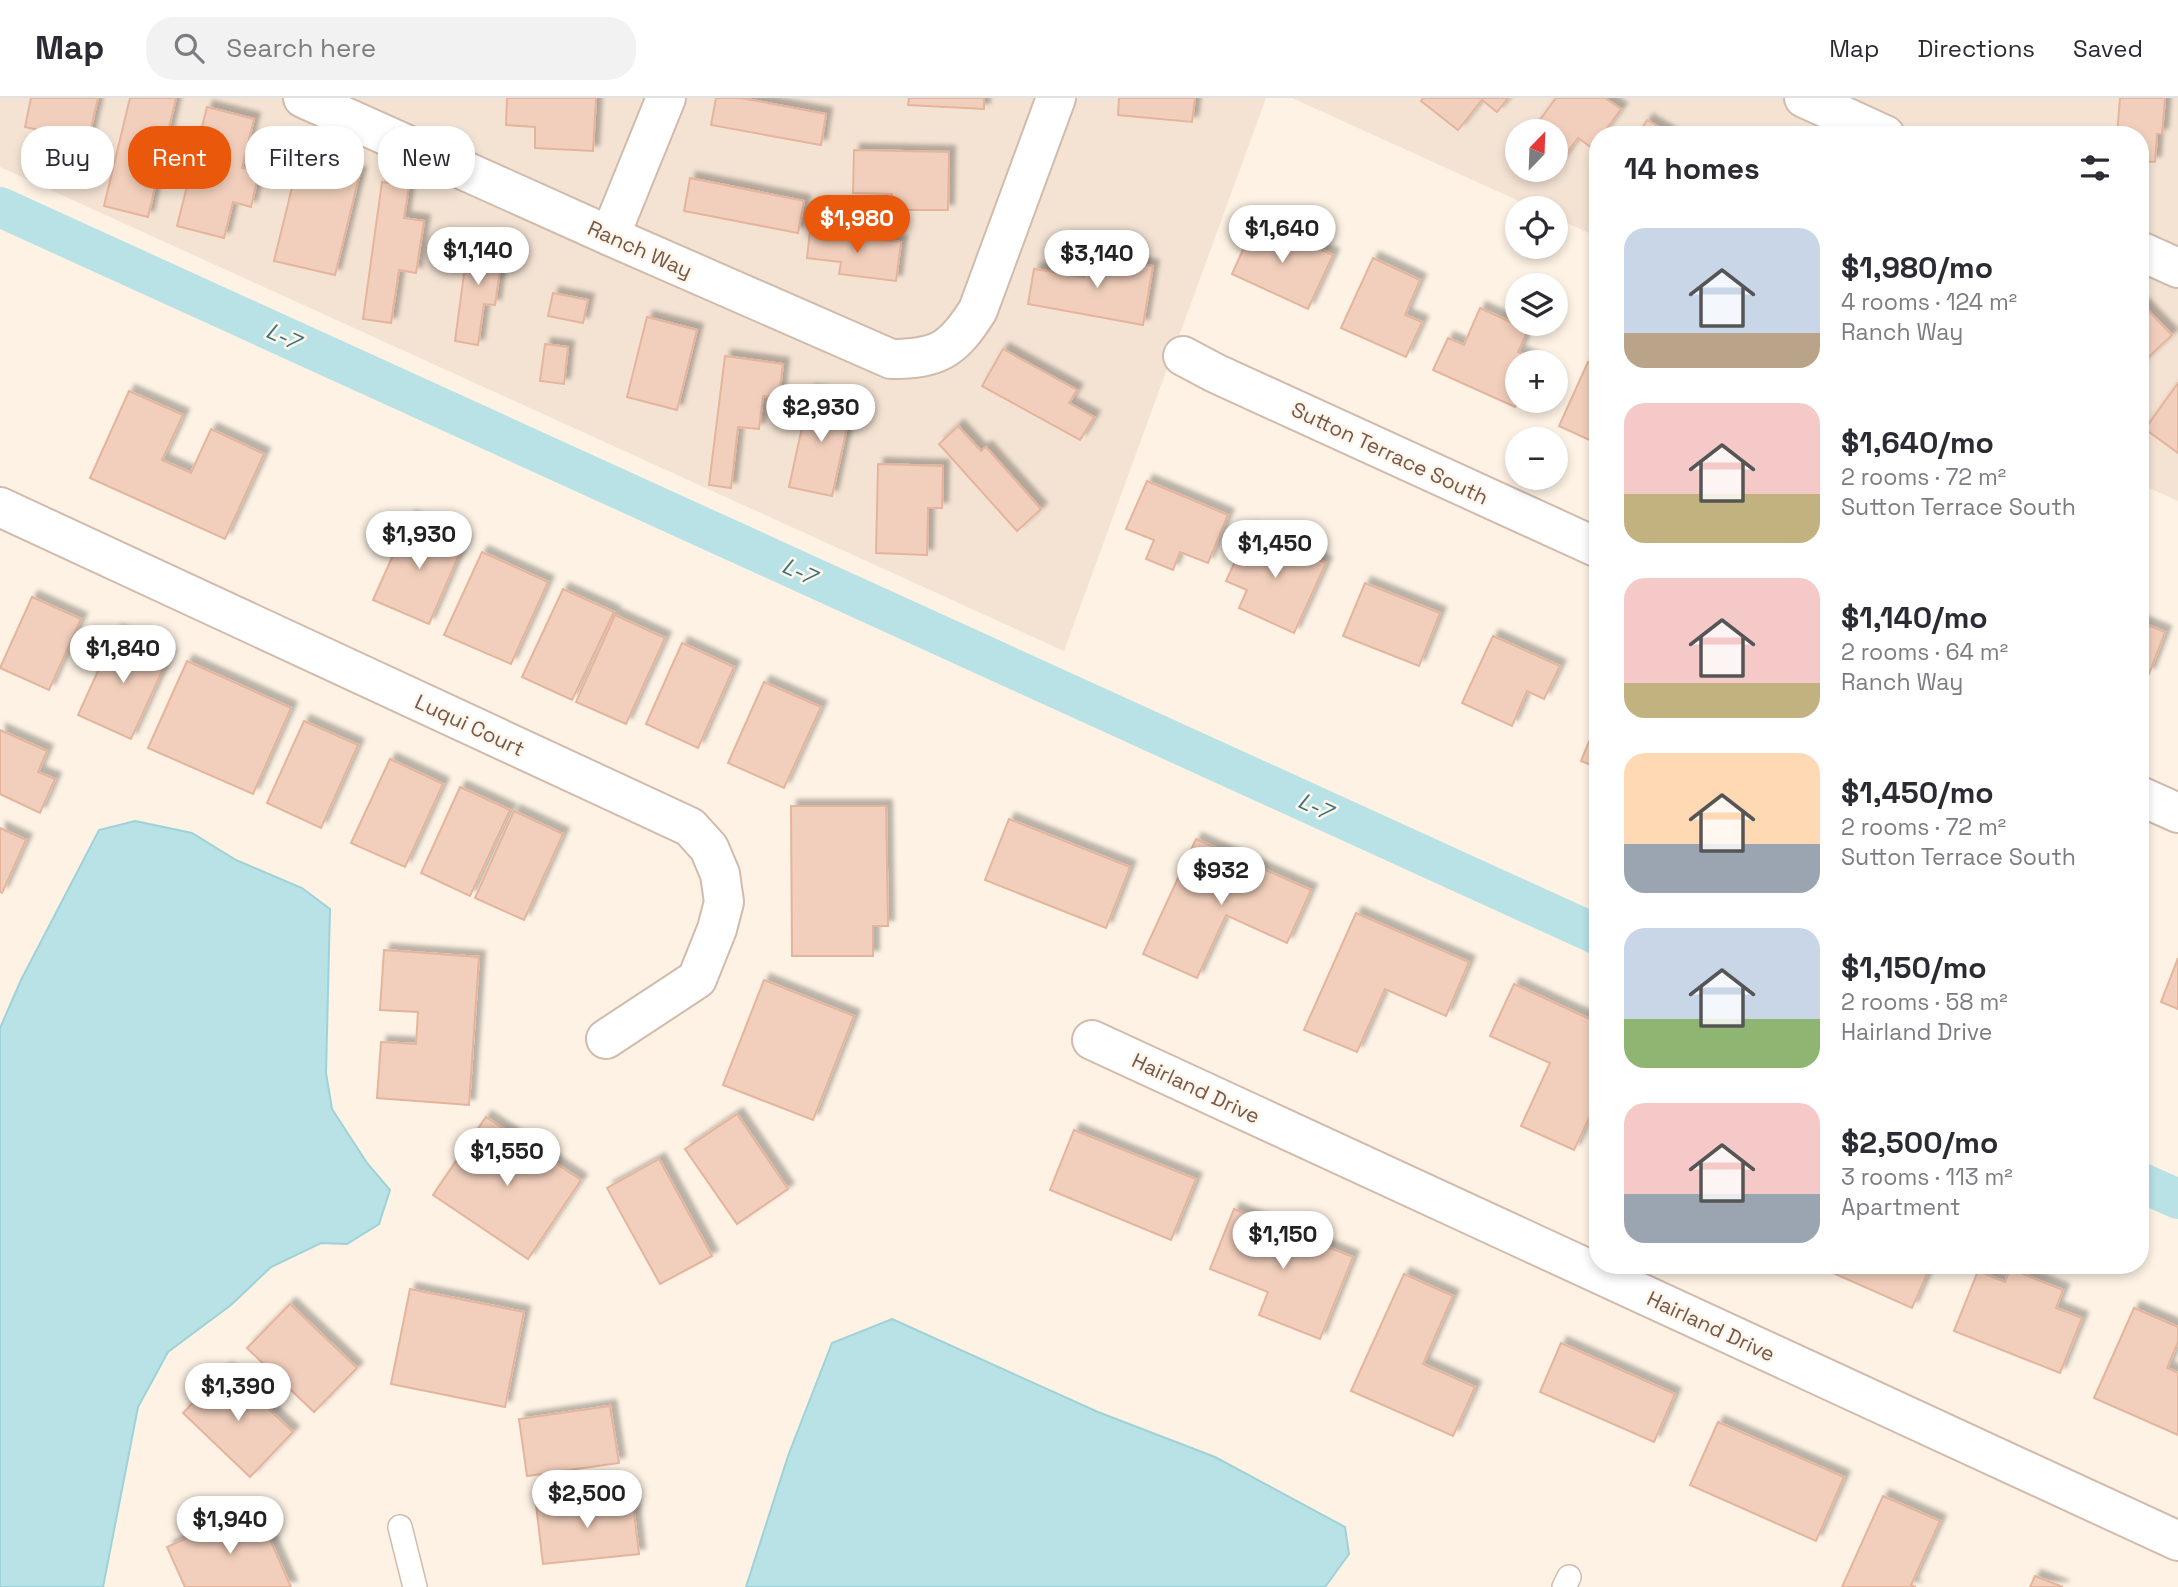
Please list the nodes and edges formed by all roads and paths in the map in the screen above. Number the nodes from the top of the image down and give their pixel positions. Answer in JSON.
{"nodes":[{"id":1,"x":303,"y":98,"type":"edge"},
{"id":2,"x":666,"y":98,"type":"edge"},
{"id":3,"x":1056,"y":98,"type":"edge"},
{"id":4,"x":1804,"y":98,"type":"edge"},
{"id":5,"x":1865,"y":126,"type":"edge"},
{"id":6,"x":610,"y":236,"type":"junction"},
{"id":7,"x":2149,"y":255,"type":"edge"},
{"id":8,"x":2178,"y":268,"type":"edge"},
{"id":9,"x":1183,"y":356,"type":"dead end"},
{"id":10,"x":0,"y":508,"type":"edge"},
{"id":11,"x":1589,"y":544,"type":"edge"},
{"id":12,"x":2149,"y":800,"type":"edge"},
{"id":13,"x":2178,"y":813,"type":"edge"},
{"id":14,"x":606,"y":1039,"type":"dead end"},
{"id":15,"x":1092,"y":1040,"type":"dead end"},
{"id":16,"x":1589,"y":1269,"type":"edge"},
{"id":17,"x":1599,"y":1274,"type":"edge"},
{"id":18,"x":400,"y":1527,"type":"dead end"},
{"id":19,"x":2178,"y":1541,"type":"edge"},
{"id":20,"x":415,"y":1587,"type":"edge"}],
"edges":[{"from":1,"to":6,"type":"street","name":"Ranch Way"},
{"from":2,"to":6,"type":"street"},
{"from":3,"to":6,"type":"street","name":"Ranch Way"},
{"from":4,"to":5,"type":"street"},
{"from":7,"to":8,"type":"street"},
{"from":9,"to":11,"type":"street","name":"Sutton Terrace South"},
{"from":10,"to":14,"type":"street","name":"Luqui Court"},
{"from":12,"to":13,"type":"street"},
{"from":15,"to":16,"type":"street","name":"Hairland Drive"},
{"from":17,"to":19,"type":"street","name":"Hairland Drive"},
{"from":18,"to":20,"type":"lane"}]}
